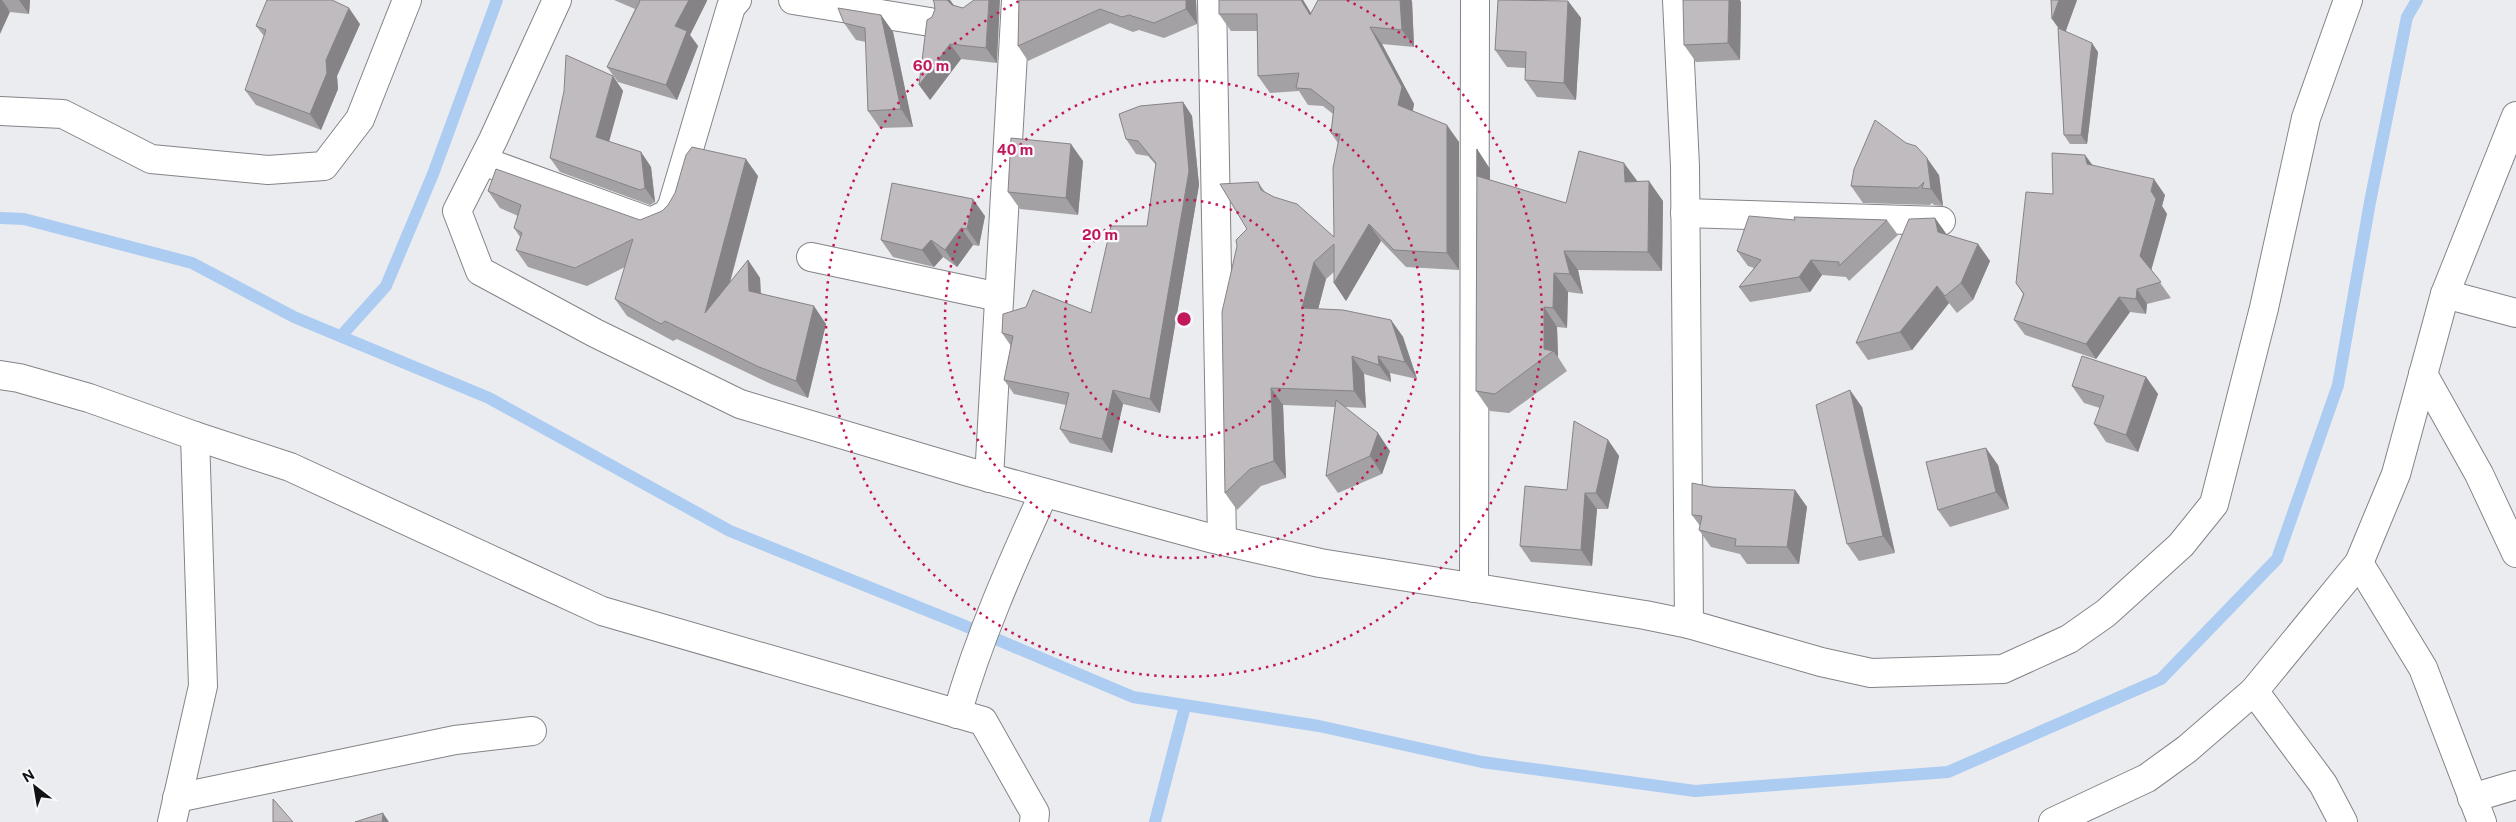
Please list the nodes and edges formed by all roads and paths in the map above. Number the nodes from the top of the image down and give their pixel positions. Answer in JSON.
{"nodes":[{"id":1,"x":408,"y":0,"type":"edge"},
{"id":2,"x":556,"y":0,"type":"edge"},
{"id":3,"x":737,"y":0,"type":"edge"},
{"id":4,"x":793,"y":0,"type":"edge"},
{"id":5,"x":1016,"y":0,"type":"edge"},
{"id":6,"x":1212,"y":0,"type":"edge"},
{"id":7,"x":1475,"y":0,"type":"edge"},
{"id":8,"x":1677,"y":0,"type":"edge"},
{"id":9,"x":2348,"y":0,"type":"edge"},
{"id":10,"x":930,"y":22,"type":"edge"},
{"id":11,"x":0,"y":111,"type":"edge"},
{"id":12,"x":2516,"y":116,"type":"edge"},
{"id":13,"x":483,"y":161,"type":"junction"},
{"id":14,"x":1685,"y":213,"type":"junction"},
{"id":15,"x":1941,"y":221,"type":"dead end"},
{"id":16,"x":811,"y":257,"type":"dead end"},
{"id":17,"x":2445,"y":294,"type":"junction"},
{"id":18,"x":999,"y":297,"type":"junction"},
{"id":19,"x":2516,"y":313,"type":"edge"},
{"id":20,"x":2423,"y":374,"type":"junction"},
{"id":21,"x":0,"y":375,"type":"edge"},
{"id":22,"x":195,"y":436,"type":"junction"},
{"id":23,"x":988,"y":478,"type":"junction"},
{"id":24,"x":1044,"y":493,"type":"junction"},
{"id":25,"x":1222,"y":541,"type":"junction"},
{"id":26,"x":2516,"y":553,"type":"edge"},
{"id":27,"x":2359,"y":563,"type":"junction"},
{"id":28,"x":1474,"y":588,"type":"junction"},
{"id":29,"x":1689,"y":624,"type":"junction"},
{"id":30,"x":2254,"y":691,"type":"junction"},
{"id":31,"x":957,"y":714,"type":"junction"},
{"id":32,"x":532,"y":731,"type":"dead end"},
{"id":33,"x":2516,"y":785,"type":"edge"},
{"id":34,"x":175,"y":810,"type":"edge"},
{"id":35,"x":2477,"y":810,"type":"edge"},
{"id":36,"x":1034,"y":822,"type":"edge"},
{"id":37,"x":2053,"y":822,"type":"edge"},
{"id":38,"x":2343,"y":822,"type":"edge"}],
"edges":[{"from":1,"to":11,"type":"street"},
{"from":2,"to":13,"type":"street"},
{"from":3,"to":13,"type":"street"},
{"from":4,"to":10,"type":"street"},
{"from":5,"to":18,"type":"street"},
{"from":6,"to":25,"type":"street"},
{"from":7,"to":28,"type":"street"},
{"from":8,"to":14,"type":"street"},
{"from":9,"to":29,"type":"street"},
{"from":12,"to":17,"type":"street"},
{"from":13,"to":23,"type":"street"},
{"from":14,"to":15,"type":"street"},
{"from":14,"to":29,"type":"street"},
{"from":16,"to":18,"type":"street"},
{"from":17,"to":19,"type":"street"},
{"from":17,"to":20,"type":"street"},
{"from":18,"to":23,"type":"street"},
{"from":20,"to":26,"type":"street"},
{"from":20,"to":27,"type":"street"},
{"from":21,"to":22,"type":"street"},
{"from":22,"to":31,"type":"street"},
{"from":22,"to":34,"type":"street"},
{"from":23,"to":24,"type":"street"},
{"from":24,"to":25,"type":"street"},
{"from":24,"to":31,"type":"street"},
{"from":25,"to":28,"type":"street"},
{"from":27,"to":30,"type":"street"},
{"from":27,"to":35,"type":"street"},
{"from":28,"to":29,"type":"street"},
{"from":30,"to":37,"type":"street"},
{"from":30,"to":38,"type":"street"},
{"from":31,"to":36,"type":"street"},
{"from":32,"to":34,"type":"street"},
{"from":33,"to":35,"type":"street"}]}
